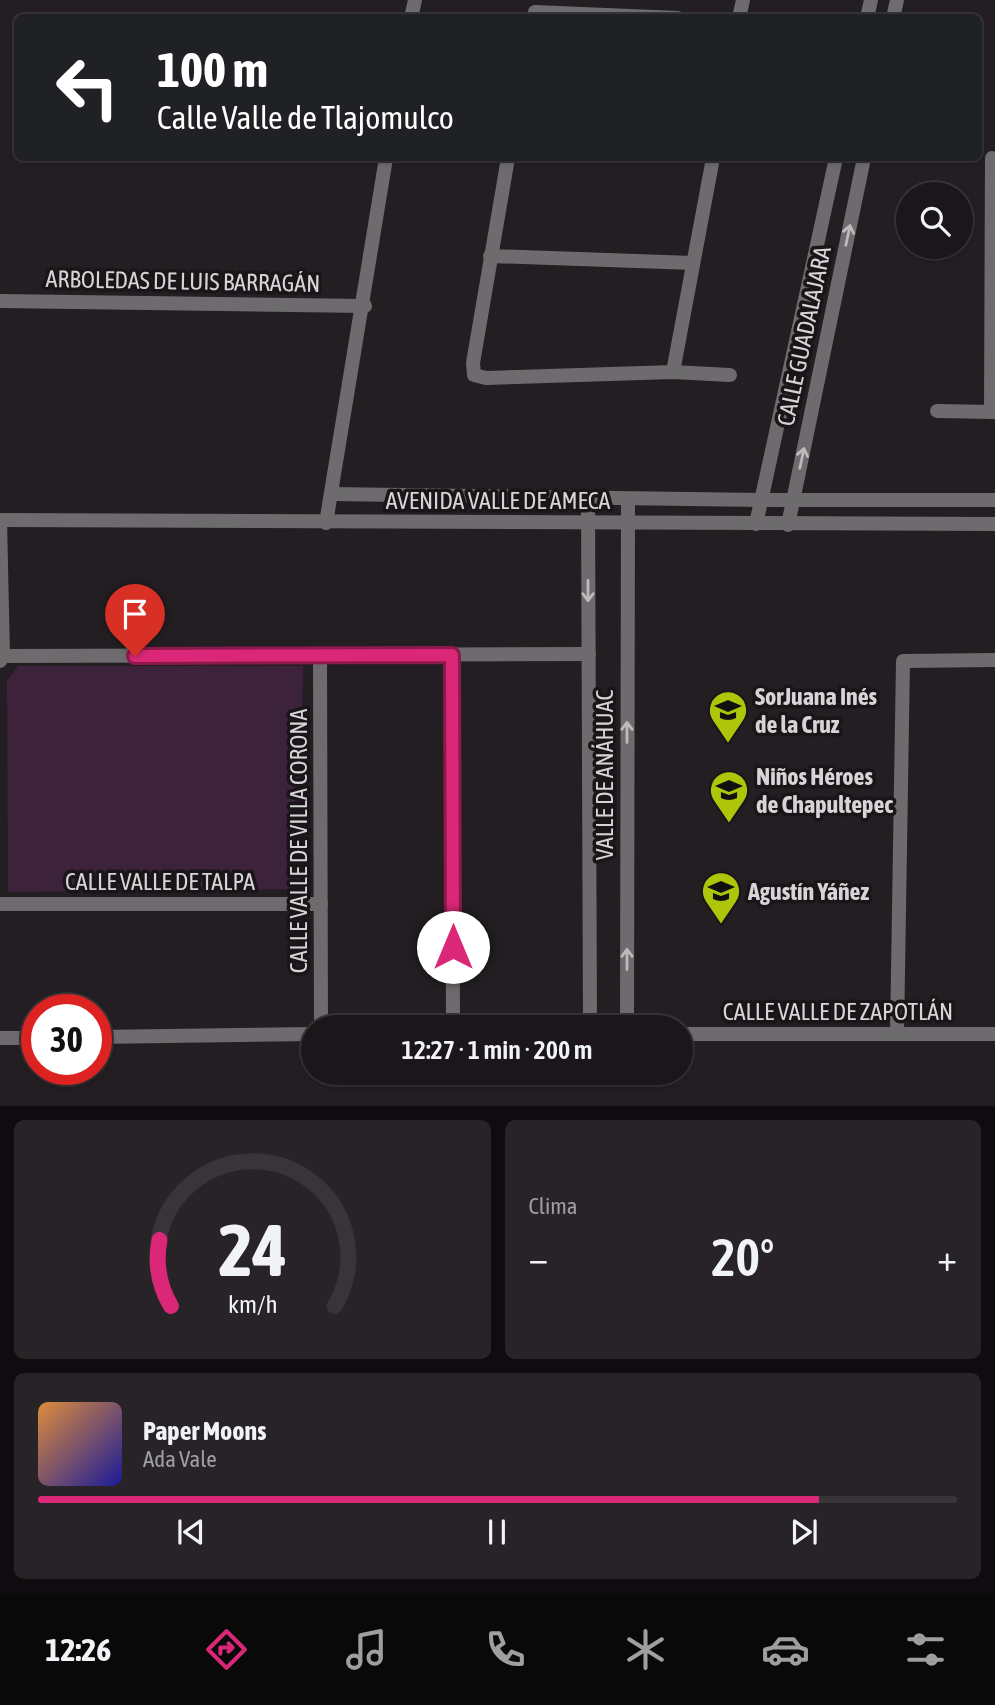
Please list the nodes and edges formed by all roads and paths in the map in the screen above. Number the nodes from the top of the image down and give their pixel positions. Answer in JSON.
{"nodes":[{"id":1,"x":535,"y":10,"type":"edge"},
{"id":2,"x":606,"y":14,"type":"edge"},
{"id":3,"x":992,"y":158,"type":"dead end"},
{"id":4,"x":386,"y":161,"type":"edge"},
{"id":5,"x":507,"y":161,"type":"edge"},
{"id":6,"x":712,"y":161,"type":"edge"},
{"id":7,"x":835,"y":161,"type":"edge"},
{"id":8,"x":863,"y":161,"type":"edge"},
{"id":9,"x":491,"y":256,"type":"junction"},
{"id":10,"x":693,"y":263,"type":"junction"},
{"id":11,"x":0,"y":301,"type":"edge"},
{"id":12,"x":804,"y":305,"type":"junction"},
{"id":13,"x":364,"y":306,"type":"junction"},
{"id":14,"x":832,"y":310,"type":"junction"},
{"id":15,"x":673,"y":372,"type":"junction"},
{"id":16,"x":730,"y":375,"type":"dead end"},
{"id":17,"x":937,"y":411,"type":"dead end"},
{"id":18,"x":993,"y":412,"type":"edge"},
{"id":19,"x":331,"y":494,"type":"junction"},
{"id":20,"x":587,"y":498,"type":"junction"},
{"id":21,"x":628,"y":499,"type":"junction"},
{"id":22,"x":762,"y":500,"type":"junction"},
{"id":23,"x":793,"y":500,"type":"junction"},
{"id":24,"x":995,"y":500,"type":"edge"},
{"id":25,"x":0,"y":520,"type":"edge"},
{"id":26,"x":326,"y":523,"type":"junction"},
{"id":27,"x":588,"y":523,"type":"junction"},
{"id":28,"x":628,"y":523,"type":"junction"},
{"id":29,"x":757,"y":524,"type":"junction"},
{"id":30,"x":995,"y":524,"type":"edge"},
{"id":31,"x":788,"y":525,"type":"junction"},
{"id":32,"x":589,"y":654,"type":"junction"},
{"id":33,"x":320,"y":655,"type":"junction"},
{"id":34,"x":452,"y":655,"type":"junction"},
{"id":35,"x":1,"y":659,"type":"edge"},
{"id":36,"x":995,"y":660,"type":"edge"},
{"id":37,"x":0,"y":904,"type":"edge"},
{"id":38,"x":321,"y":904,"type":"junction"},
{"id":39,"x":321,"y":1015,"type":"edge"},
{"id":40,"x":453,"y":1015,"type":"edge"},
{"id":41,"x":590,"y":1015,"type":"edge"},
{"id":42,"x":626,"y":1015,"type":"edge"},
{"id":43,"x":301,"y":1034,"type":"edge"},
{"id":44,"x":693,"y":1034,"type":"edge"},
{"id":45,"x":897,"y":1034,"type":"junction"},
{"id":46,"x":995,"y":1034,"type":"edge"},
{"id":47,"x":112,"y":1037,"type":"edge"},
{"id":48,"x":0,"y":1038,"type":"edge"},
{"id":49,"x":21,"y":1038,"type":"edge"}],
"edges":[{"from":1,"to":2,"type":"street"},
{"from":3,"to":18,"type":"street"},
{"from":4,"to":13,"type":"street"},
{"from":5,"to":9,"type":"street"},
{"from":6,"to":10,"type":"street"},
{"from":7,"to":12,"type":"street","name":"CALLE GUADALAJARA"},
{"from":14,"to":8,"type":"street","name":"CALLE GUADALAJARA","one_way":true},
{"from":9,"to":10,"type":"street"},
{"from":9,"to":15,"type":"street"},
{"from":10,"to":15,"type":"street"},
{"from":11,"to":13,"type":"street","name":"ARBOLEDAS DE LUIS BARRAGÁN"},
{"from":12,"to":14,"type":"street"},
{"from":12,"to":22,"type":"street","name":"CALLE GUADALAJARA"},
{"from":13,"to":19,"type":"street"},
{"from":23,"to":14,"type":"street","name":"CALLE GUADALAJARA","one_way":true},
{"from":15,"to":16,"type":"street"},
{"from":17,"to":18,"type":"street"},
{"from":19,"to":20,"type":"street"},
{"from":19,"to":26,"type":"street"},
{"from":20,"to":21,"type":"street"},
{"from":20,"to":27,"type":"street","name":"VALLE DE ANÁHUAC"},
{"from":21,"to":22,"type":"street"},
{"from":21,"to":28,"type":"street","name":"VALLE DE ANÁHUAC"},
{"from":22,"to":23,"type":"street"},
{"from":22,"to":29,"type":"street","name":"CALLE GUADALAJARA"},
{"from":23,"to":24,"type":"street"},
{"from":23,"to":31,"type":"street","name":"CALLE GUADALAJARA"},
{"from":25,"to":26,"type":"street","name":"AVENIDA VALLE DE AMECA"},
{"from":25,"to":35,"type":"street"},
{"from":26,"to":27,"type":"street","name":"AVENIDA VALLE DE AMECA"},
{"from":27,"to":28,"type":"street","name":"AVENIDA VALLE DE AMECA"},
{"from":27,"to":32,"type":"street","name":"VALLE DE ANÁHUAC","one_way":true},
{"from":28,"to":29,"type":"street","name":"AVENIDA VALLE DE AMECA"},
{"from":42,"to":28,"type":"street","name":"VALLE DE ANÁHUAC","one_way":true},
{"from":29,"to":31,"type":"street","name":"AVENIDA VALLE DE AMECA"},
{"from":30,"to":31,"type":"street","name":"AVENIDA VALLE DE AMECA"},
{"from":32,"to":34,"type":"street"},
{"from":32,"to":41,"type":"street","name":"VALLE DE ANÁHUAC"},
{"from":33,"to":34,"type":"street"},
{"from":33,"to":35,"type":"street"},
{"from":33,"to":38,"type":"street","name":"CALLE VALLE DE VILLA CORONA"},
{"from":34,"to":40,"type":"street"},
{"from":36,"to":45,"type":"street"},
{"from":37,"to":38,"type":"street","name":"CALLE VALLE DE TALPA"},
{"from":38,"to":39,"type":"street","name":"CALLE VALLE DE VILLA CORONA"},
{"from":43,"to":47,"type":"street"},
{"from":44,"to":45,"type":"street","name":"CALLE VALLE DE ZAPOTLÁN"},
{"from":45,"to":46,"type":"street","name":"CALLE VALLE DE ZAPOTLÁN"},
{"from":48,"to":49,"type":"street"}]}
